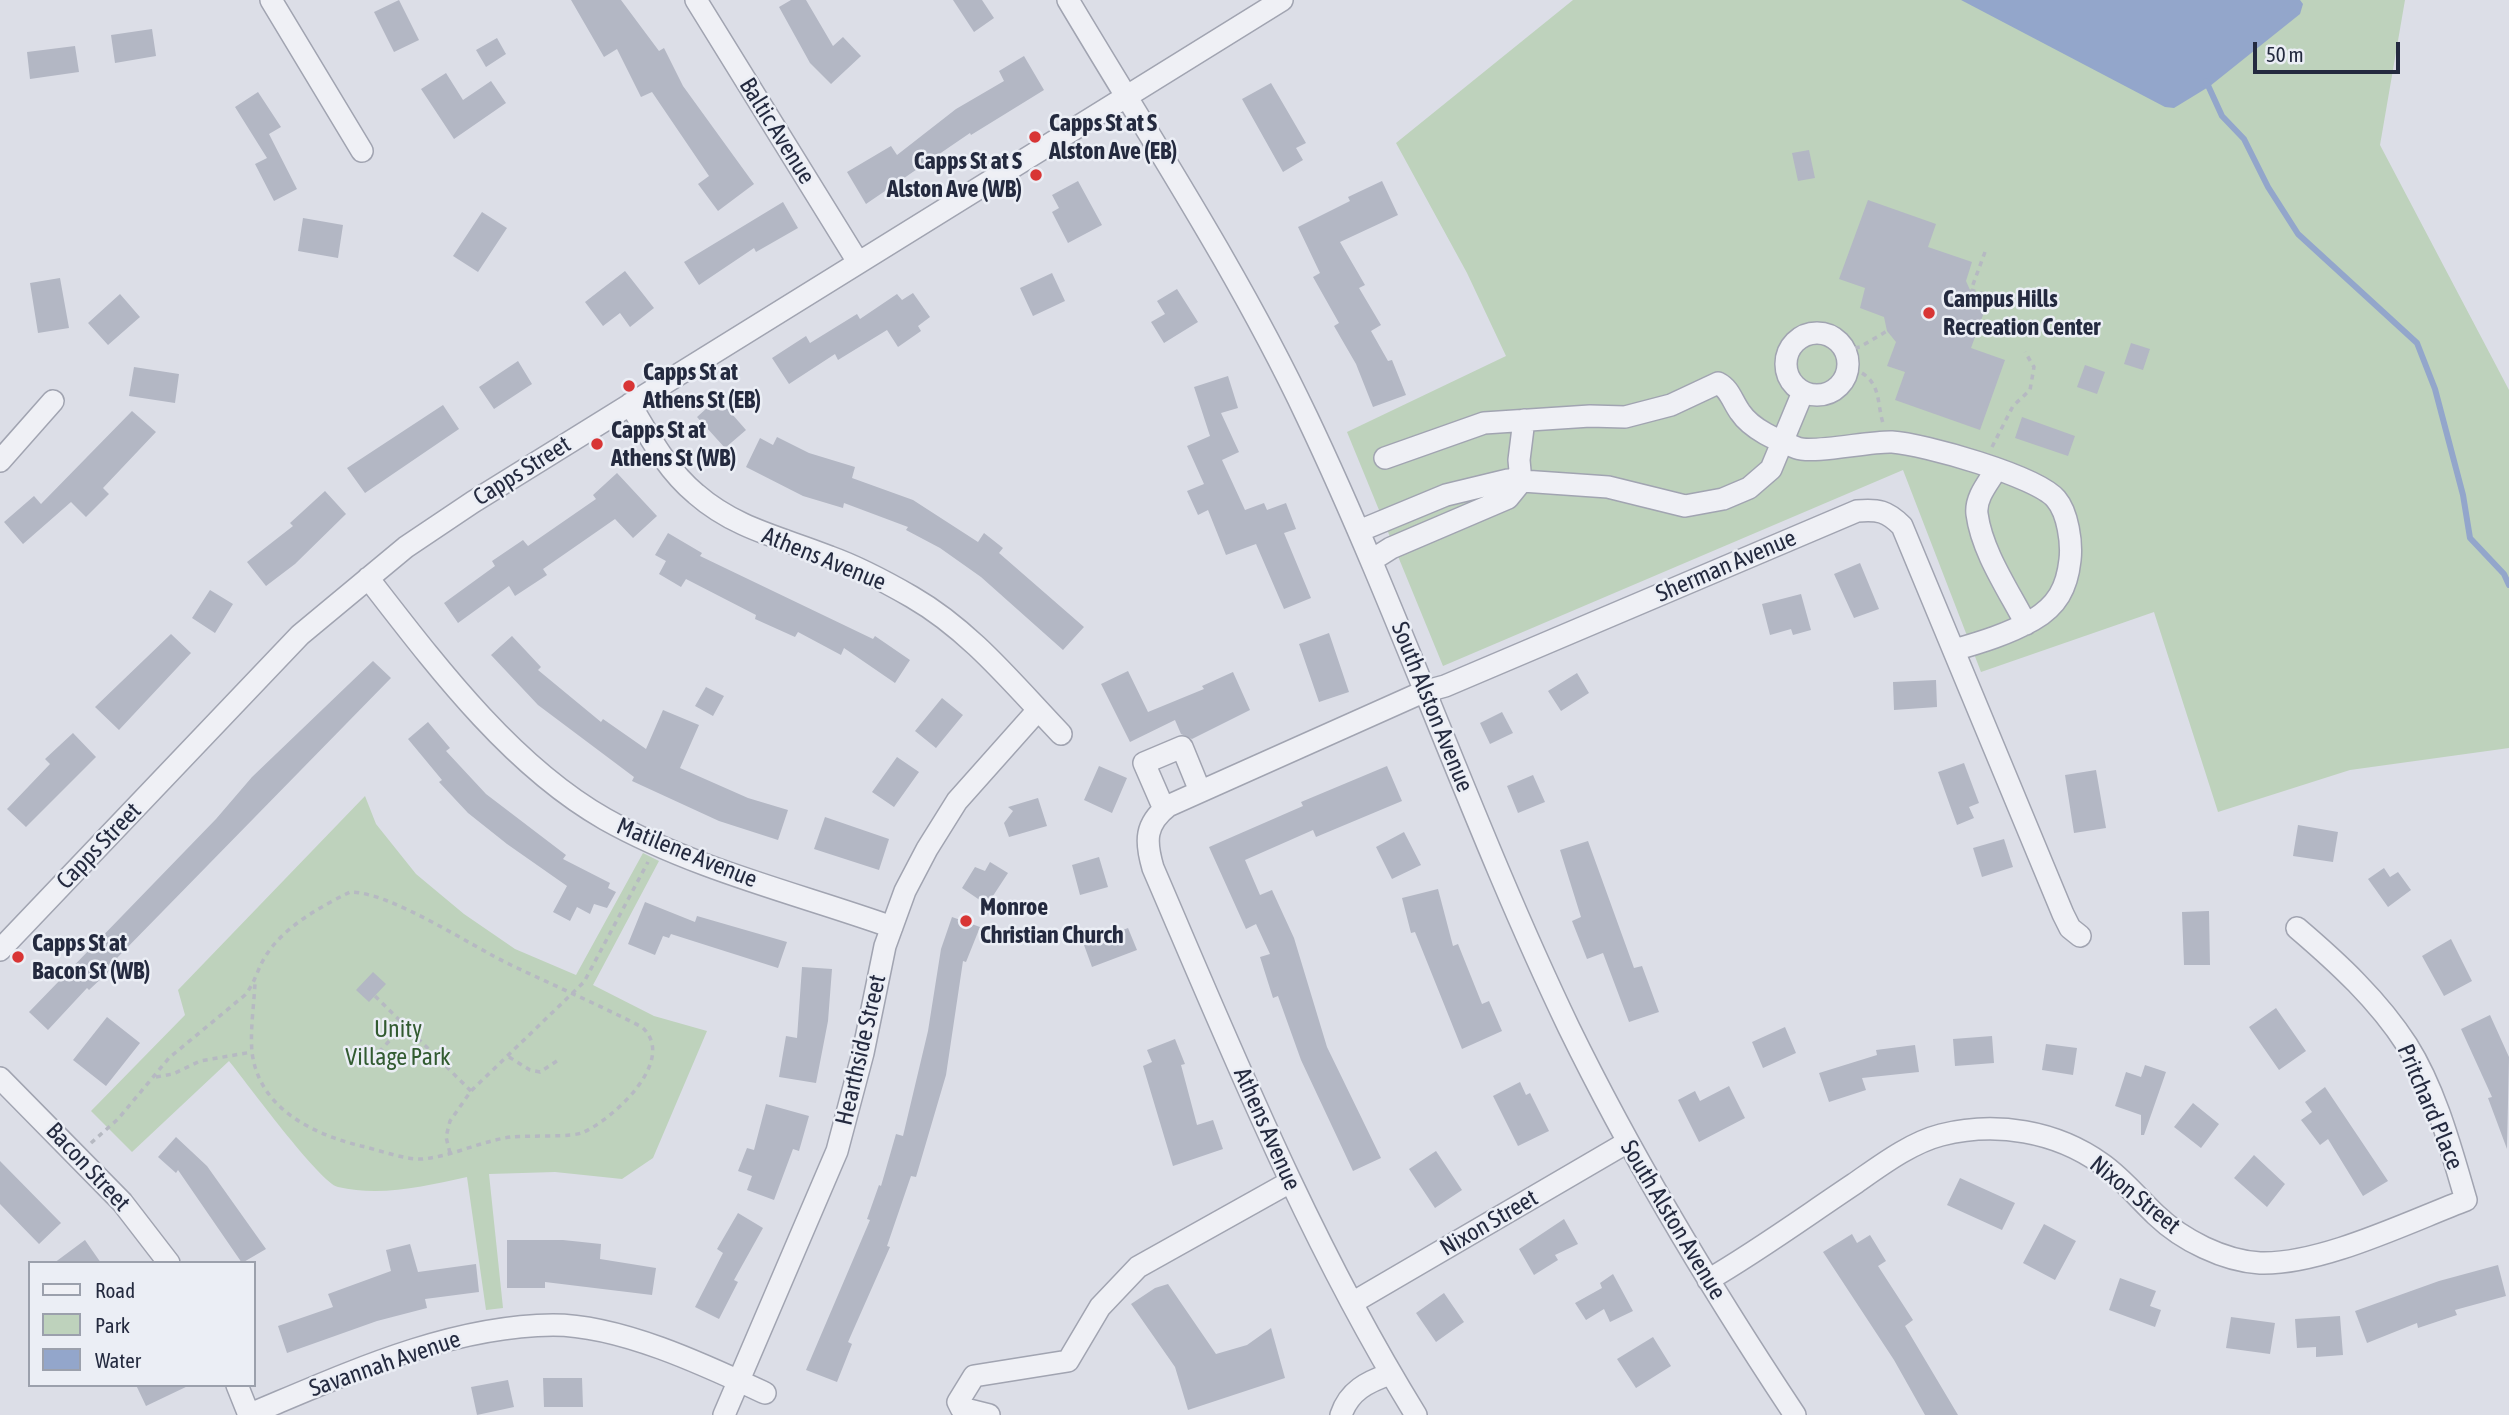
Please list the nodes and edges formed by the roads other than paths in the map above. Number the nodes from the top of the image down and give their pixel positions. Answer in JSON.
{"nodes":[{"id":1,"x":271,"y":0,"type":"edge"},
{"id":2,"x":696,"y":0,"type":"edge"},
{"id":3,"x":1068,"y":0,"type":"edge"},
{"id":4,"x":1282,"y":0,"type":"edge"},
{"id":5,"x":1125,"y":96,"type":"junction"},
{"id":6,"x":362,"y":151,"type":"dead end"},
{"id":7,"x":858,"y":262,"type":"junction"},
{"id":8,"x":1803,"y":392,"type":"junction"},
{"id":9,"x":53,"y":401,"type":"dead end"},
{"id":10,"x":630,"y":404,"type":"junction"},
{"id":11,"x":1524,"y":420,"type":"junction"},
{"id":12,"x":1784,"y":441,"type":"junction"},
{"id":13,"x":1385,"y":458,"type":"dead end"},
{"id":14,"x":0,"y":461,"type":"edge"},
{"id":15,"x":1990,"y":468,"type":"junction"},
{"id":16,"x":1521,"y":482,"type":"junction"},
{"id":17,"x":1359,"y":531,"type":"junction"},
{"id":18,"x":1372,"y":560,"type":"junction"},
{"id":19,"x":368,"y":578,"type":"junction"},
{"id":20,"x":2026,"y":624,"type":"junction"},
{"id":21,"x":1954,"y":650,"type":"junction"},
{"id":22,"x":1423,"y":692,"type":"junction"},
{"id":23,"x":1038,"y":709,"type":"junction"},
{"id":24,"x":1061,"y":734,"type":"dead end"},
{"id":25,"x":1200,"y":791,"type":"junction"},
{"id":26,"x":1164,"y":809,"type":"junction"},
{"id":27,"x":1147,"y":832,"type":"joint"},
{"id":28,"x":892,"y":928,"type":"junction"},
{"id":29,"x":2297,"y":928,"type":"dead end"},
{"id":30,"x":2080,"y":936,"type":"dead end"},
{"id":31,"x":0,"y":950,"type":"edge"},
{"id":32,"x":0,"y":1078,"type":"edge"},
{"id":33,"x":1626,"y":1143,"type":"junction"},
{"id":34,"x":1290,"y":1182,"type":"junction"},
{"id":35,"x":2466,"y":1200,"type":"joint"},
{"id":36,"x":167,"y":1261,"type":"edge"},
{"id":37,"x":1708,"y":1280,"type":"junction"},
{"id":38,"x":1352,"y":1303,"type":"junction"},
{"id":39,"x":1390,"y":1374,"type":"junction"},
{"id":40,"x":739,"y":1380,"type":"junction"},
{"id":41,"x":238,"y":1387,"type":"edge"},
{"id":42,"x":765,"y":1393,"type":"dead end"},
{"id":43,"x":248,"y":1415,"type":"edge"},
{"id":44,"x":724,"y":1415,"type":"edge"},
{"id":45,"x":989,"y":1415,"type":"edge"},
{"id":46,"x":1341,"y":1415,"type":"edge"},
{"id":47,"x":1416,"y":1415,"type":"edge"},
{"id":48,"x":1795,"y":1415,"type":"edge"}],
"edges":[{"from":1,"to":6,"type":"street"},
{"from":2,"to":7,"type":"street","name":"Baltic Avenue"},
{"from":3,"to":5,"type":"street","name":"South Alston Avenue"},
{"from":4,"to":5,"type":"street","name":"Capps Street"},
{"from":5,"to":7,"type":"street","name":"Capps Street"},
{"from":5,"to":17,"type":"street","name":"South Alston Avenue"},
{"from":7,"to":10,"type":"street","name":"Capps Street"},
{"from":8,"to":8,"type":"street"},
{"from":8,"to":12,"type":"street"},
{"from":9,"to":14,"type":"street"},
{"from":10,"to":19,"type":"street","name":"Capps Street"},
{"from":10,"to":23,"type":"street","name":"Athens Avenue"},
{"from":11,"to":12,"type":"street"},
{"from":11,"to":13,"type":"street"},
{"from":11,"to":16,"type":"street"},
{"from":12,"to":15,"type":"street"},
{"from":12,"to":16,"type":"street"},
{"from":15,"to":20,"type":"street"},
{"from":15,"to":20,"type":"street"},
{"from":16,"to":17,"type":"street"},
{"from":16,"to":18,"type":"street"},
{"from":17,"to":18,"type":"street","name":"South Alston Avenue"},
{"from":18,"to":22,"type":"street","name":"South Alston Avenue"},
{"from":19,"to":28,"type":"street","name":"Matilene Avenue"},
{"from":19,"to":31,"type":"street","name":"Capps Street"},
{"from":20,"to":21,"type":"street"},
{"from":21,"to":22,"type":"street","name":"Sherman Avenue"},
{"from":21,"to":30,"type":"street","name":"Sherman Avenue"},
{"from":22,"to":25,"type":"street","name":"Sherman Avenue"},
{"from":22,"to":33,"type":"street","name":"South Alston Avenue"},
{"from":23,"to":24,"type":"street","name":"Athens Avenue"},
{"from":23,"to":28,"type":"street","name":"Hearthside Street"},
{"from":25,"to":26,"type":"street","name":"Sherman Avenue"},
{"from":25,"to":26,"type":"street"},
{"from":26,"to":27,"type":"street","name":"Sherman Avenue"},
{"from":27,"to":34,"type":"street","name":"Athens Avenue"},
{"from":28,"to":40,"type":"street","name":"Hearthside Street"},
{"from":29,"to":35,"type":"street","name":"Pritchard Place"},
{"from":32,"to":36,"type":"street","name":"Bacon Street"},
{"from":33,"to":37,"type":"street","name":"South Alston Avenue"},
{"from":33,"to":38,"type":"street","name":"Nixon Street"},
{"from":34,"to":38,"type":"street","name":"Athens Avenue"},
{"from":34,"to":45,"type":"street"},
{"from":35,"to":37,"type":"street","name":"Nixon Street"},
{"from":37,"to":48,"type":"street","name":"South Alston Avenue"},
{"from":38,"to":39,"type":"street","name":"Athens Avenue"},
{"from":39,"to":46,"type":"street"},
{"from":39,"to":47,"type":"street","name":"Athens Avenue"},
{"from":40,"to":42,"type":"street","name":"Savannah Avenue"},
{"from":40,"to":43,"type":"street","name":"Savannah Avenue"},
{"from":40,"to":44,"type":"street","name":"Hearthside Street"},
{"from":41,"to":43,"type":"street"}]}
